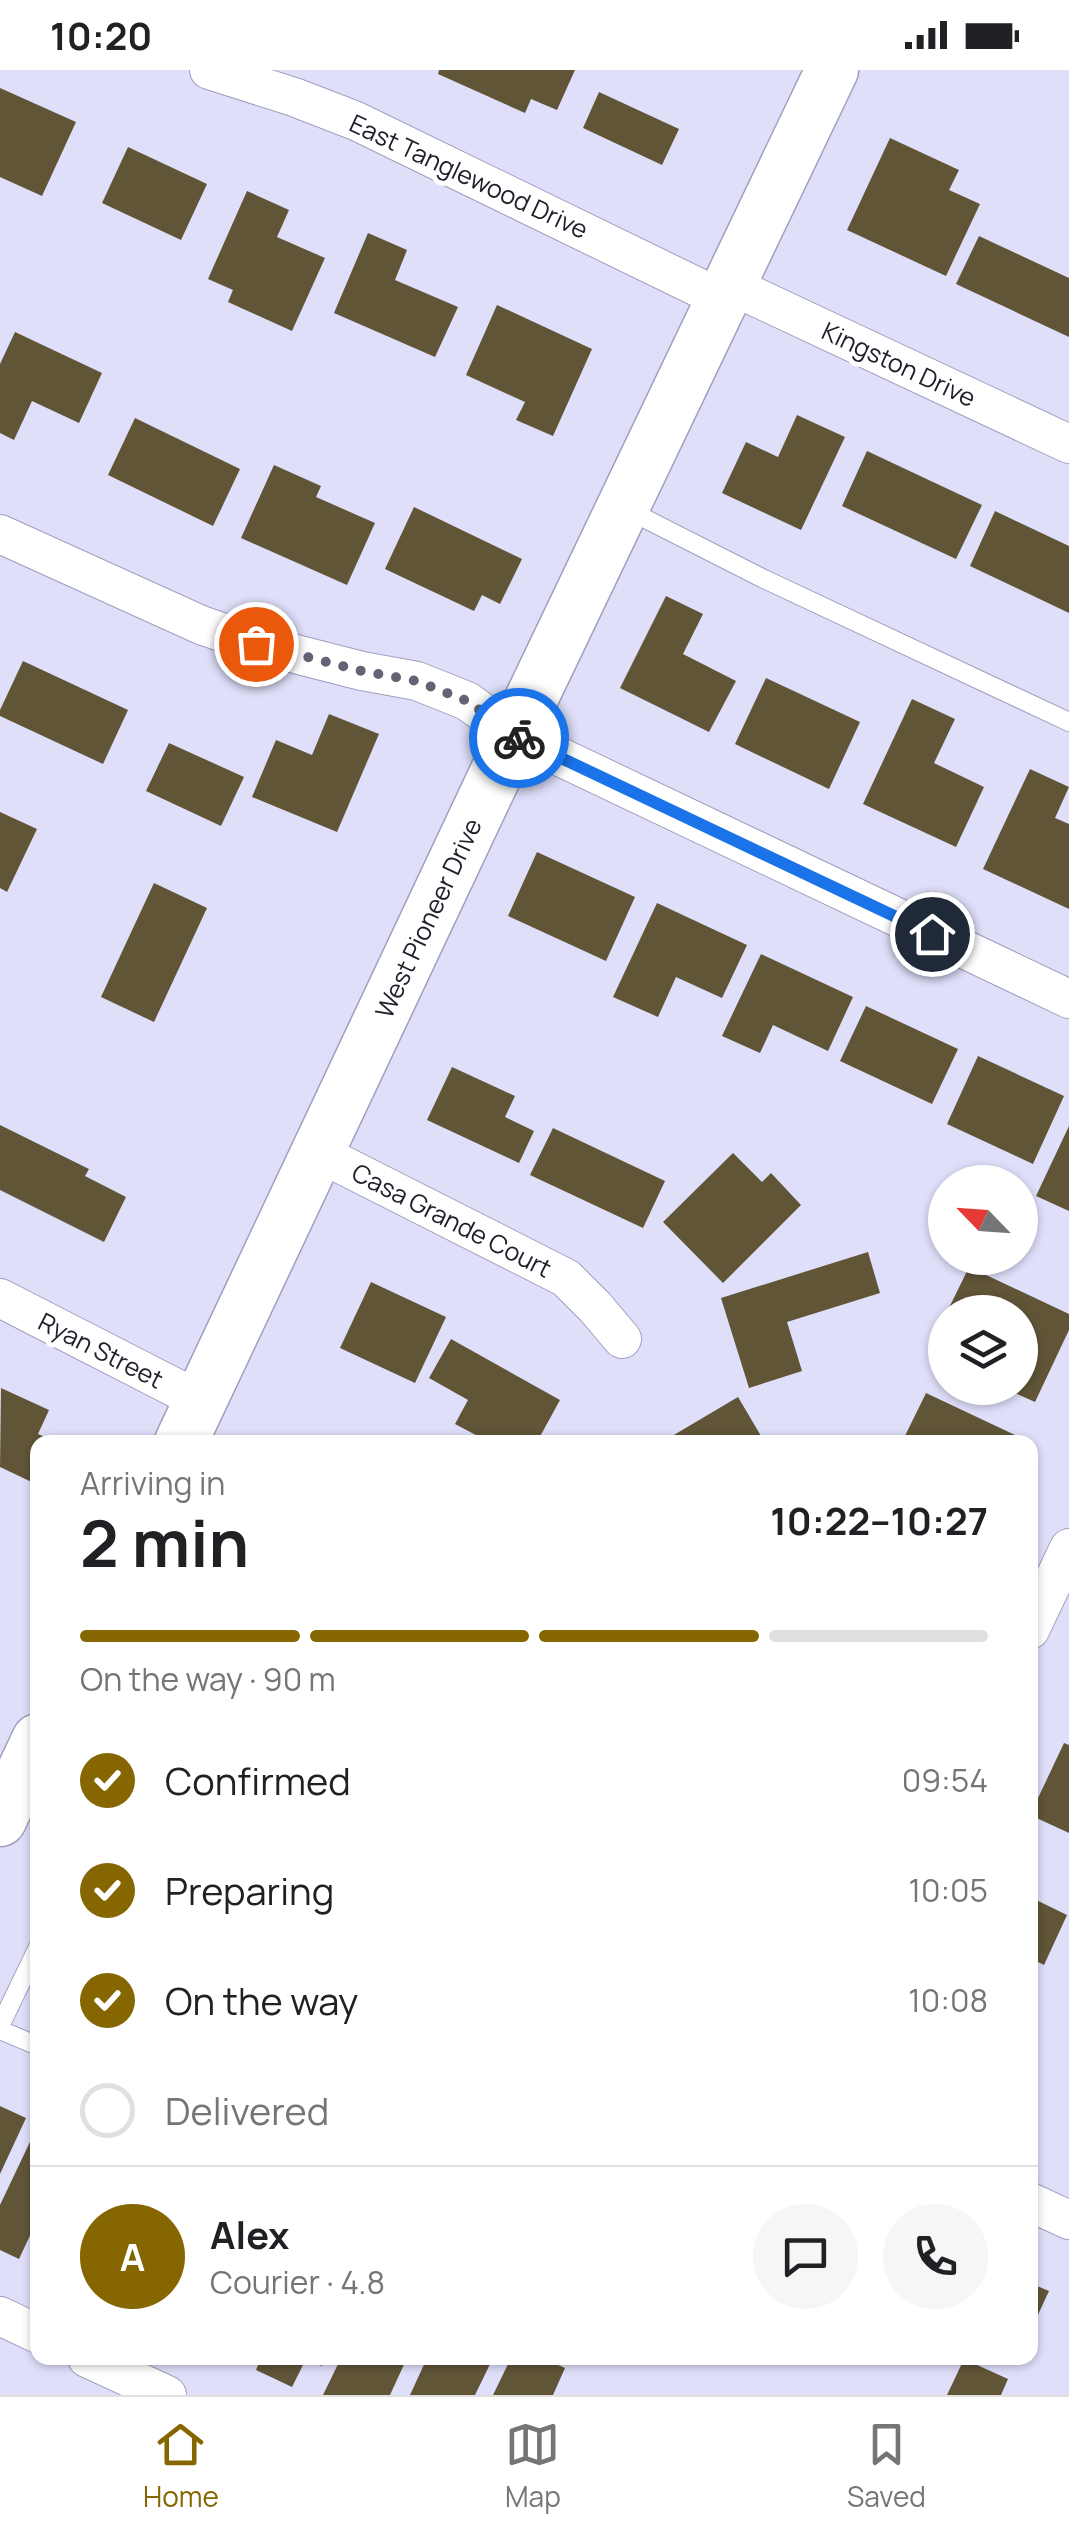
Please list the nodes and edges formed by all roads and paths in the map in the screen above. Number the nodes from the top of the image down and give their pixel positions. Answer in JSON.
{"nodes":[{"id":1,"x":209,"y":70,"type":"edge"},
{"id":2,"x":832,"y":70,"type":"edge"},
{"id":3,"x":726,"y":292,"type":"junction"},
{"id":4,"x":1069,"y":444,"type":"edge"},
{"id":5,"x":623,"y":507,"type":"junction"},
{"id":6,"x":0,"y":534,"type":"edge"},
{"id":7,"x":1069,"y":722,"type":"edge"},
{"id":8,"x":514,"y":735,"type":"junction"},
{"id":9,"x":1069,"y":998,"type":"edge"},
{"id":10,"x":317,"y":1152,"type":"junction"},
{"id":11,"x":0,"y":1298,"type":"edge"},
{"id":12,"x":622,"y":1338,"type":"dead end"},
{"id":13,"x":191,"y":1422,"type":"edge"},
{"id":14,"x":1069,"y":1548,"type":"edge"},
{"id":15,"x":1038,"y":1613,"type":"edge"},
{"id":16,"x":30,"y":1757,"type":"edge"},
{"id":17,"x":0,"y":1820,"type":"edge"},
{"id":18,"x":30,"y":1964,"type":"edge"},
{"id":19,"x":0,"y":2028,"type":"edge"},
{"id":20,"x":30,"y":2042,"type":"edge"},
{"id":21,"x":1038,"y":2206,"type":"edge"},
{"id":22,"x":1069,"y":2220,"type":"edge"},
{"id":23,"x":0,"y":2316,"type":"edge"},
{"id":24,"x":30,"y":2330,"type":"edge"},
{"id":25,"x":103,"y":2365,"type":"edge"},
{"id":26,"x":167,"y":2395,"type":"edge"}],
"edges":[{"from":1,"to":3,"type":"street","name":"East Tanglewood Drive"},
{"from":2,"to":3,"type":"main road","name":"West Pioneer Drive"},
{"from":3,"to":4,"type":"street","name":"Kingston Drive"},
{"from":3,"to":5,"type":"main road","name":"West Pioneer Drive"},
{"from":5,"to":7,"type":"lane"},
{"from":5,"to":8,"type":"main road","name":"West Pioneer Drive"},
{"from":6,"to":8,"type":"street"},
{"from":8,"to":9,"type":"street"},
{"from":8,"to":10,"type":"main road","name":"West Pioneer Drive"},
{"from":10,"to":12,"type":"street","name":"Casa Grande Court"},
{"from":10,"to":13,"type":"main road","name":"West Pioneer Drive"},
{"from":11,"to":13,"type":"street","name":"Ryan Street"},
{"from":14,"to":15,"type":"street"},
{"from":16,"to":17,"type":"main road"},
{"from":18,"to":19,"type":"lane"},
{"from":19,"to":20,"type":"lane"},
{"from":21,"to":22,"type":"street"},
{"from":23,"to":24,"type":"street"},
{"from":25,"to":26,"type":"street"}]}
